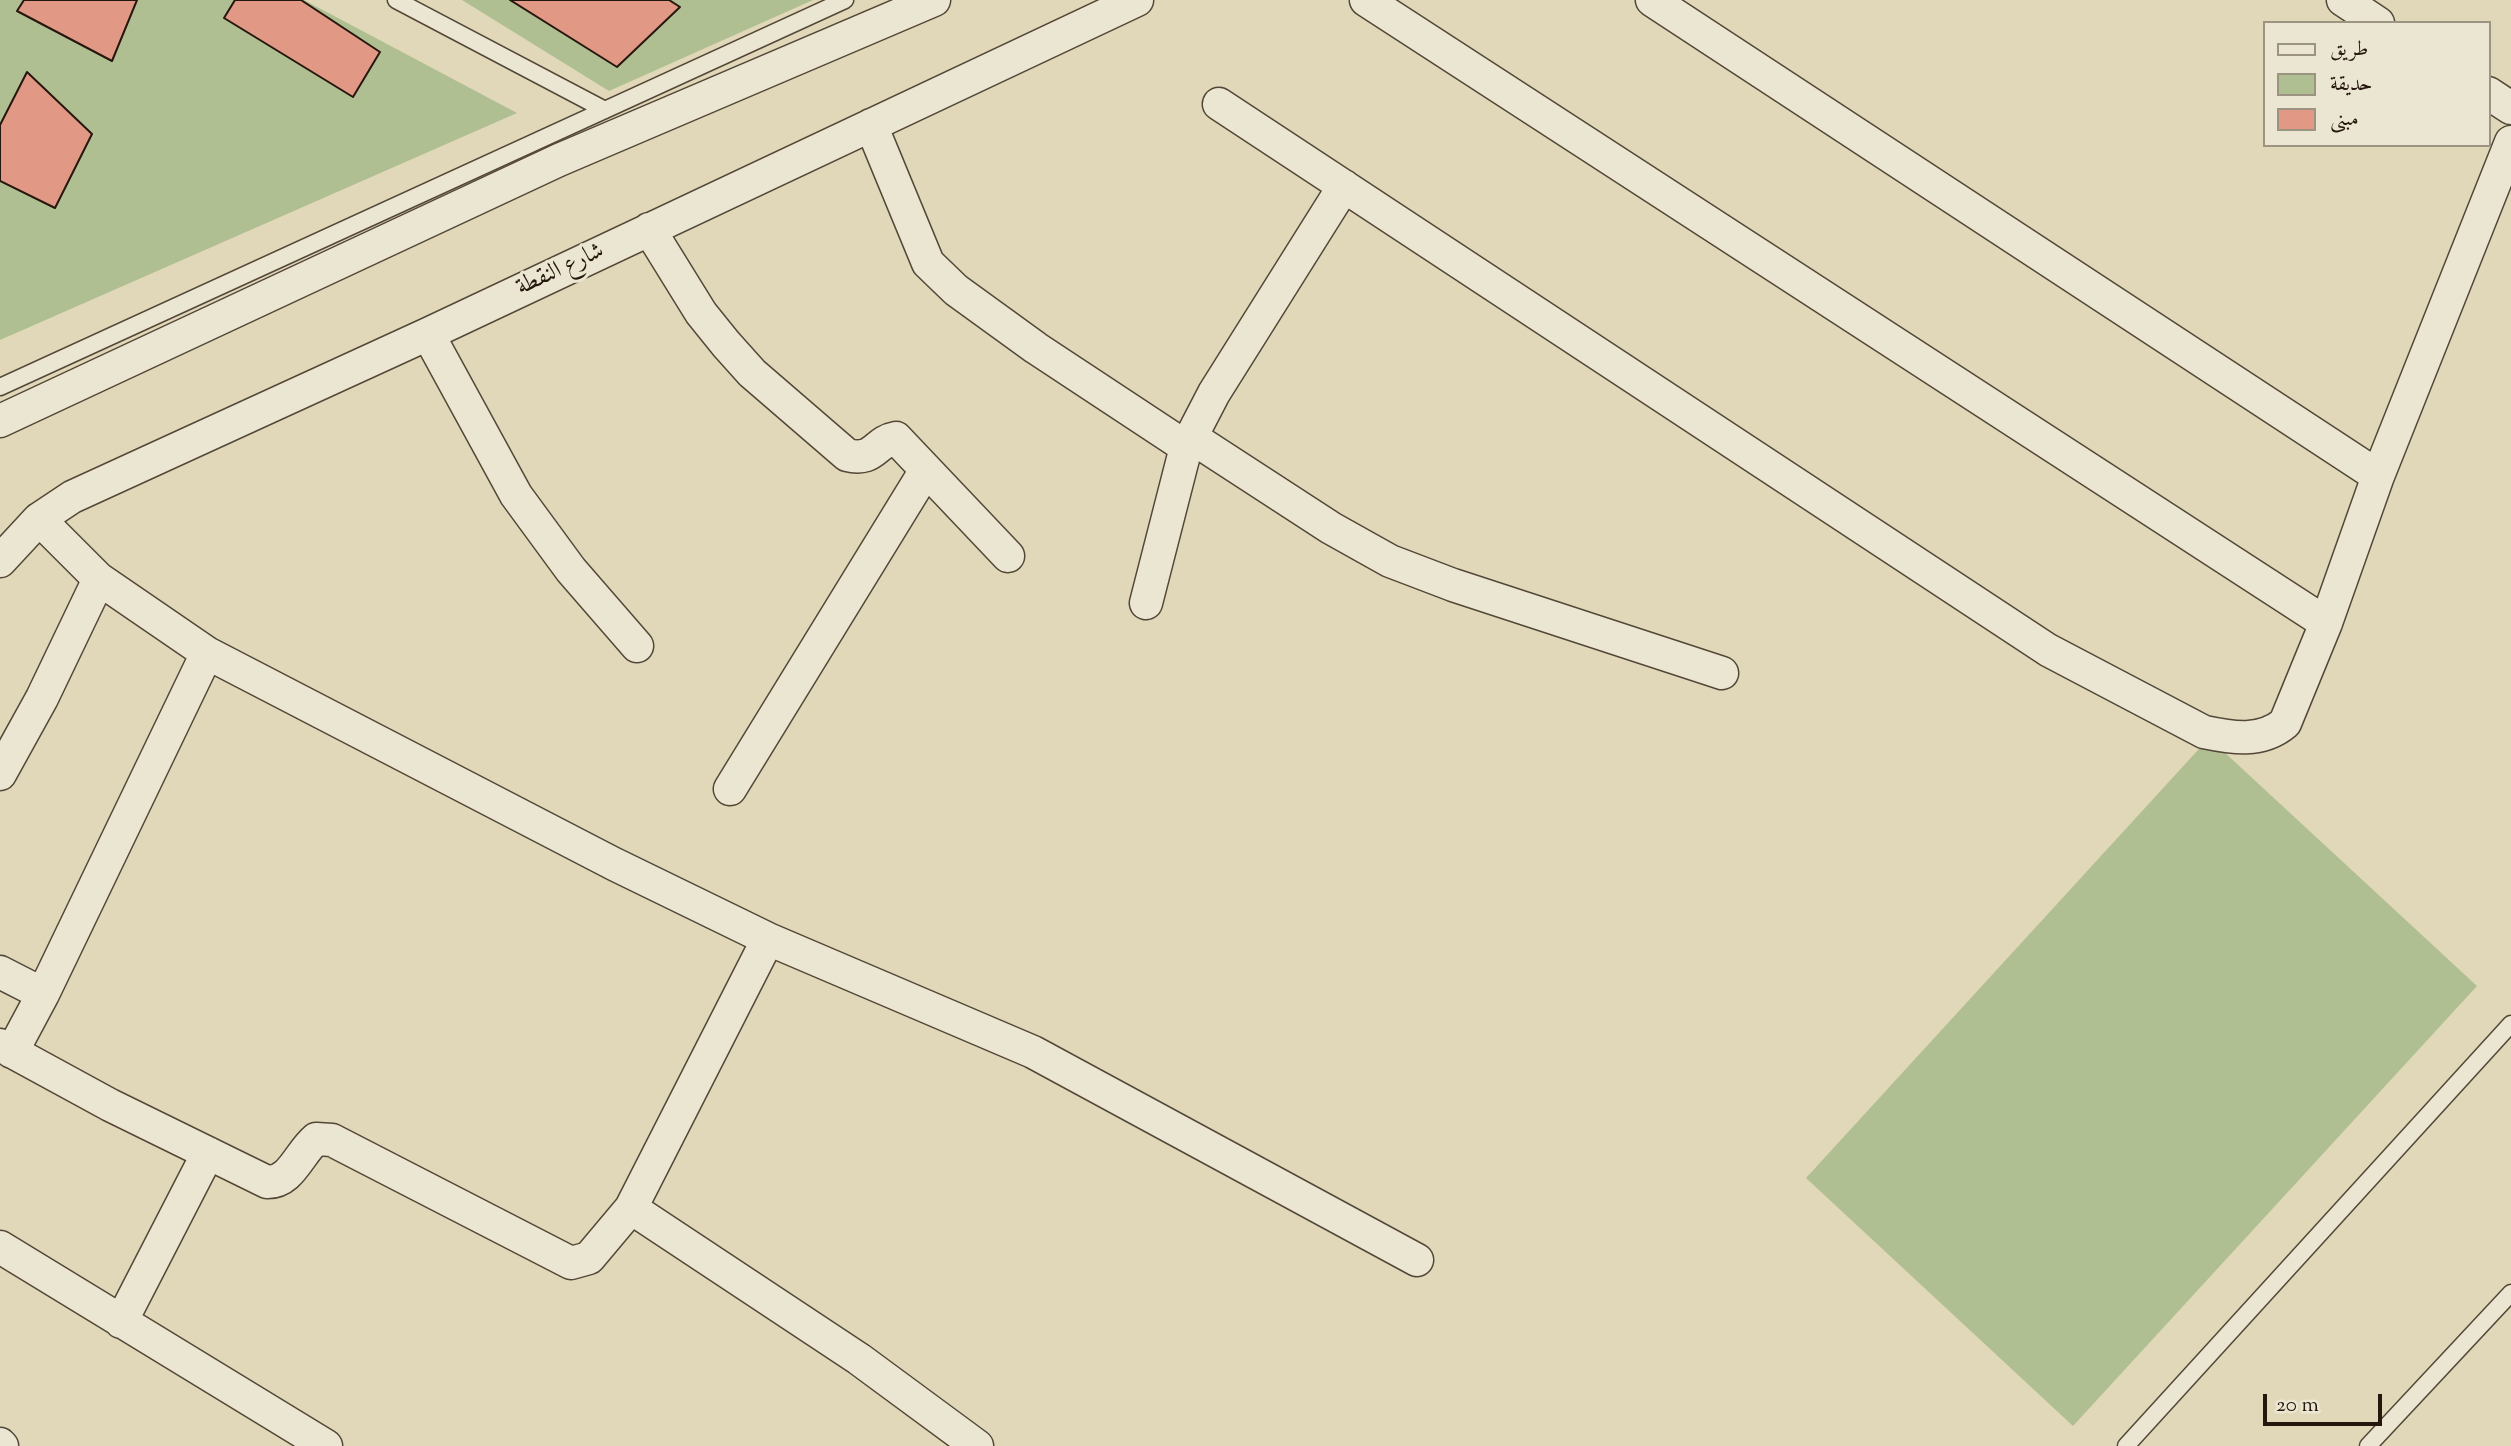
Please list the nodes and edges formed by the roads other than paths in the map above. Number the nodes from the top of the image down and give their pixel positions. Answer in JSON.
{"nodes":[{"id":1,"x":396,"y":0,"type":"edge"},
{"id":2,"x":845,"y":0,"type":"edge"},
{"id":3,"x":934,"y":0,"type":"edge"},
{"id":4,"x":1137,"y":0,"type":"edge"},
{"id":5,"x":1366,"y":0,"type":"edge"},
{"id":6,"x":1652,"y":0,"type":"edge"},
{"id":7,"x":2343,"y":0,"type":"edge"},
{"id":8,"x":2375,"y":21,"type":"edge"},
{"id":9,"x":2490,"y":94,"type":"edge"},
{"id":10,"x":1219,"y":104,"type":"dead end"},
{"id":11,"x":2511,"y":108,"type":"edge"},
{"id":12,"x":605,"y":110,"type":"junction"},
{"id":13,"x":871,"y":125,"type":"junction"},
{"id":14,"x":2511,"y":142,"type":"edge"},
{"id":15,"x":1344,"y":186,"type":"junction"},
{"id":16,"x":649,"y":229,"type":"junction"},
{"id":17,"x":428,"y":334,"type":"junction"},
{"id":18,"x":0,"y":387,"type":"edge"},
{"id":19,"x":0,"y":421,"type":"edge"},
{"id":20,"x":1188,"y":442,"type":"junction"},
{"id":21,"x":926,"y":470,"type":"junction"},
{"id":22,"x":2378,"y":476,"type":"junction"},
{"id":23,"x":39,"y":519,"type":"junction"},
{"id":24,"x":1009,"y":556,"type":"dead end"},
{"id":25,"x":0,"y":561,"type":"edge"},
{"id":26,"x":99,"y":579,"type":"junction"},
{"id":27,"x":1146,"y":603,"type":"dead end"},
{"id":28,"x":2326,"y":624,"type":"junction"},
{"id":29,"x":637,"y":646,"type":"dead end"},
{"id":30,"x":207,"y":653,"type":"junction"},
{"id":31,"x":1722,"y":673,"type":"dead end"},
{"id":32,"x":0,"y":774,"type":"edge"},
{"id":33,"x":730,"y":789,"type":"dead end"},
{"id":34,"x":768,"y":939,"type":"junction"},
{"id":35,"x":0,"y":972,"type":"edge"},
{"id":36,"x":43,"y":994,"type":"junction"},
{"id":37,"x":2511,"y":1024,"type":"edge"},
{"id":38,"x":6,"y":1048,"type":"edge"},
{"id":39,"x":208,"y":1153,"type":"junction"},
{"id":40,"x":631,"y":1208,"type":"junction"},
{"id":41,"x":0,"y":1247,"type":"edge"},
{"id":42,"x":1417,"y":1260,"type":"dead end"},
{"id":43,"x":2511,"y":1293,"type":"edge"},
{"id":44,"x":121,"y":1322,"type":"junction"},
{"id":45,"x":326,"y":1446,"type":"edge"},
{"id":46,"x":977,"y":1446,"type":"edge"},
{"id":47,"x":2126,"y":1446,"type":"edge"},
{"id":48,"x":2368,"y":1446,"type":"edge"}],
"edges":[{"from":1,"to":12,"type":"lane"},
{"from":2,"to":12,"type":"lane"},
{"from":3,"to":19,"type":"street"},
{"from":4,"to":13,"type":"street","name":"شارع النقطة"},
{"from":5,"to":28,"type":"street"},
{"from":6,"to":22,"type":"street"},
{"from":7,"to":8,"type":"street"},
{"from":9,"to":11,"type":"street"},
{"from":10,"to":15,"type":"street"},
{"from":12,"to":18,"type":"lane"},
{"from":13,"to":16,"type":"street","name":"شارع النقطة"},
{"from":13,"to":20,"type":"street"},
{"from":14,"to":22,"type":"street"},
{"from":15,"to":20,"type":"street"},
{"from":15,"to":28,"type":"street"},
{"from":16,"to":17,"type":"street","name":"شارع النقطة"},
{"from":16,"to":21,"type":"street"},
{"from":17,"to":23,"type":"street","name":"شارع النقطة"},
{"from":17,"to":29,"type":"street"},
{"from":20,"to":27,"type":"street"},
{"from":20,"to":31,"type":"street"},
{"from":21,"to":24,"type":"street"},
{"from":21,"to":33,"type":"street"},
{"from":22,"to":28,"type":"street"},
{"from":23,"to":25,"type":"street","name":"شارع النقطة"},
{"from":23,"to":26,"type":"street"},
{"from":26,"to":30,"type":"street"},
{"from":26,"to":32,"type":"street"},
{"from":30,"to":34,"type":"street"},
{"from":30,"to":36,"type":"street"},
{"from":34,"to":40,"type":"street"},
{"from":34,"to":42,"type":"street"},
{"from":35,"to":36,"type":"street"},
{"from":36,"to":38,"type":"street"},
{"from":37,"to":47,"type":"lane"},
{"from":38,"to":39,"type":"street"},
{"from":39,"to":40,"type":"street"},
{"from":39,"to":44,"type":"street"},
{"from":40,"to":46,"type":"street"},
{"from":41,"to":44,"type":"street"},
{"from":43,"to":48,"type":"lane"},
{"from":44,"to":45,"type":"street"}]}
